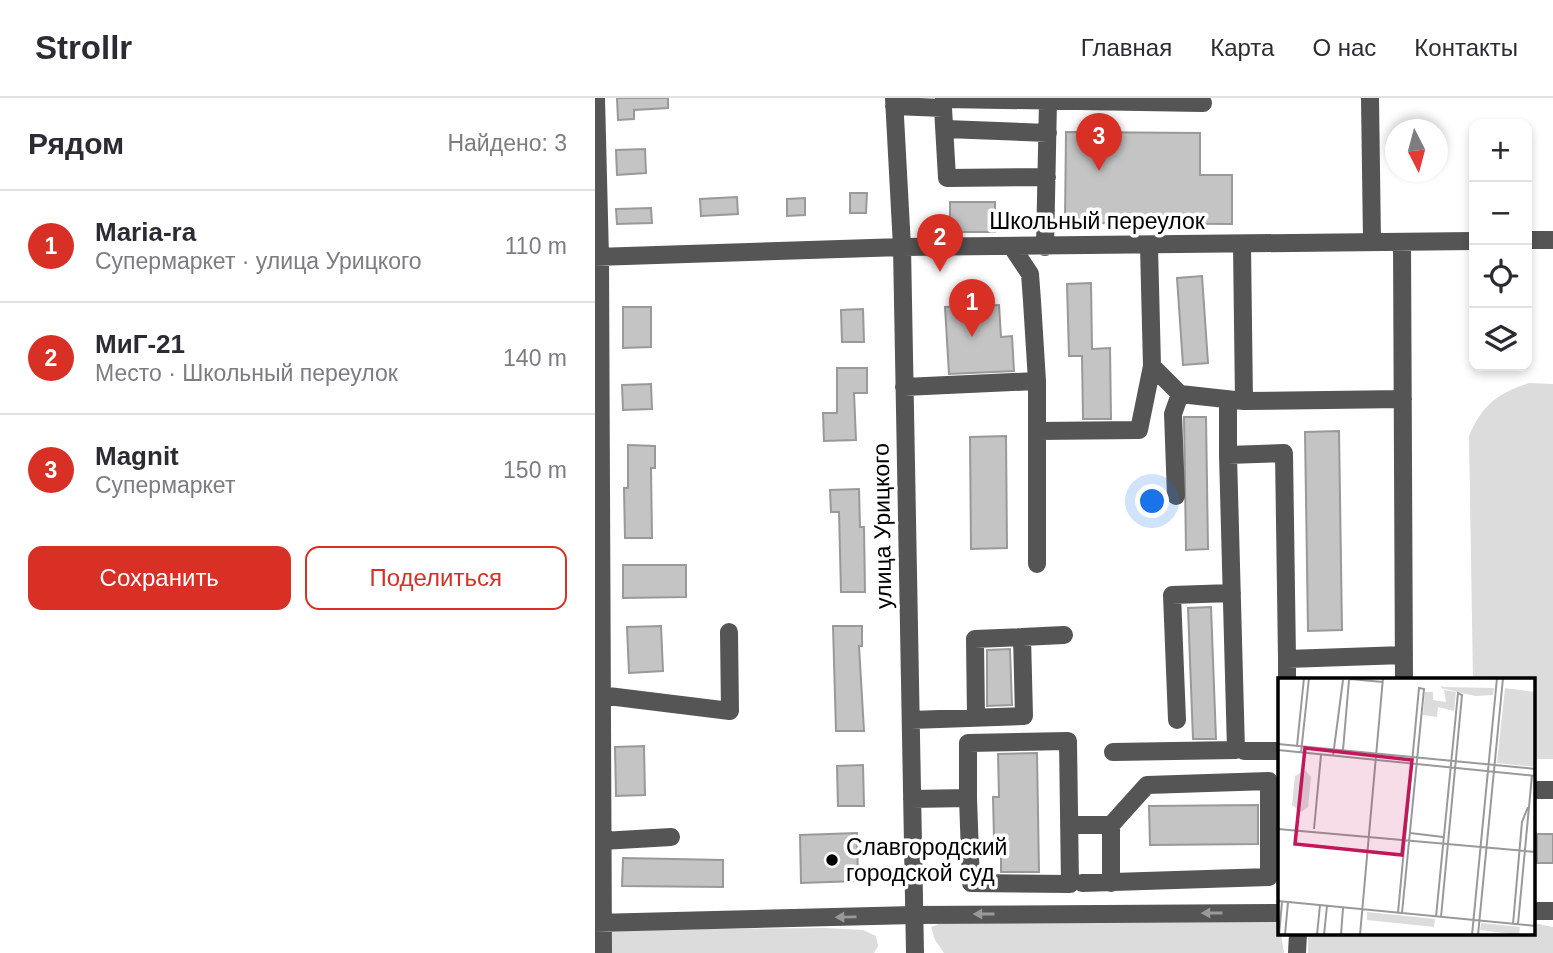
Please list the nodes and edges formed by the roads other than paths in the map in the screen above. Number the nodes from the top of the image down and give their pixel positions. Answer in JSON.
{"nodes":[{"id":1,"x":596,"y":98,"type":"edge"},
{"id":2,"x":1370,"y":98,"type":"edge"},
{"id":3,"x":1048,"y":101,"type":"junction"},
{"id":4,"x":894,"y":102,"type":"edge"},
{"id":5,"x":1203,"y":103,"type":"dead end"},
{"id":6,"x":943,"y":108,"type":"junction"},
{"id":7,"x":946,"y":129,"type":"junction"},
{"id":8,"x":1048,"y":133,"type":"junction"},
{"id":9,"x":1047,"y":177,"type":"junction"},
{"id":10,"x":1532,"y":240,"type":"edge"},
{"id":11,"x":1553,"y":240,"type":"edge"},
{"id":12,"x":1469,"y":241,"type":"edge"},
{"id":13,"x":1372,"y":242,"type":"junction"},
{"id":14,"x":1402,"y":242,"type":"junction"},
{"id":15,"x":1243,"y":245,"type":"junction"},
{"id":16,"x":1149,"y":246,"type":"junction"},
{"id":17,"x":902,"y":247,"type":"junction"},
{"id":18,"x":1013,"y":247,"type":"junction"},
{"id":19,"x":1045,"y":247,"type":"junction"},
{"id":20,"x":598,"y":257,"type":"edge"},
{"id":21,"x":1152,"y":366,"type":"junction"},
{"id":22,"x":1037,"y":381,"type":"junction"},
{"id":23,"x":904,"y":387,"type":"junction"},
{"id":24,"x":1180,"y":394,"type":"junction"},
{"id":25,"x":1403,"y":399,"type":"junction"},
{"id":26,"x":1236,"y":401,"type":"junction"},
{"id":27,"x":1037,"y":431,"type":"junction"},
{"id":28,"x":1229,"y":455,"type":"junction"},
{"id":29,"x":1176,"y":496,"type":"dead end"},
{"id":30,"x":1037,"y":564,"type":"dead end"},
{"id":31,"x":1232,"y":593,"type":"junction"},
{"id":32,"x":729,"y":632,"type":"dead end"},
{"id":33,"x":1064,"y":635,"type":"dead end"},
{"id":34,"x":1022,"y":637,"type":"junction"},
{"id":35,"x":1404,"y":655,"type":"junction"},
{"id":36,"x":1287,"y":659,"type":"junction"},
{"id":37,"x":1287,"y":678,"type":"edge"},
{"id":38,"x":1404,"y":678,"type":"edge"},
{"id":39,"x":600,"y":695,"type":"junction"},
{"id":40,"x":976,"y":718,"type":"junction"},
{"id":41,"x":911,"y":720,"type":"junction"},
{"id":42,"x":1177,"y":720,"type":"dead end"},
{"id":43,"x":1244,"y":751,"type":"dead end"},
{"id":44,"x":1278,"y":751,"type":"edge"},
{"id":45,"x":1113,"y":752,"type":"dead end"},
{"id":46,"x":1535,"y":790,"type":"edge"},
{"id":47,"x":1553,"y":790,"type":"edge"},
{"id":48,"x":968,"y":798,"type":"junction"},
{"id":49,"x":912,"y":799,"type":"junction"},
{"id":50,"x":1069,"y":825,"type":"junction"},
{"id":51,"x":1111,"y":825,"type":"junction"},
{"id":52,"x":671,"y":837,"type":"dead end"},
{"id":53,"x":602,"y":841,"type":"junction"},
{"id":54,"x":1081,"y":883,"type":"dead end"},
{"id":55,"x":1111,"y":883,"type":"junction"},
{"id":56,"x":1535,"y":911,"type":"edge"},
{"id":57,"x":1553,"y":911,"type":"edge"},
{"id":58,"x":1278,"y":912,"type":"edge"},
{"id":59,"x":914,"y":915,"type":"junction"},
{"id":60,"x":599,"y":923,"type":"edge"},
{"id":61,"x":603,"y":953,"type":"edge"},
{"id":62,"x":915,"y":953,"type":"edge"}],
"edges":[{"from":1,"to":20,"type":"street"},
{"from":2,"to":13,"type":"street"},
{"from":3,"to":5,"type":"street"},
{"from":3,"to":6,"type":"street"},
{"from":3,"to":8,"type":"street"},
{"from":4,"to":6,"type":"street"},
{"from":4,"to":17,"type":"street","name":"улица Урицкого"},
{"from":6,"to":7,"type":"street"},
{"from":7,"to":8,"type":"street"},
{"from":7,"to":9,"type":"street"},
{"from":8,"to":9,"type":"street"},
{"from":9,"to":19,"type":"street"},
{"from":10,"to":11,"type":"street"},
{"from":12,"to":14,"type":"street","name":"Школьный переулок"},
{"from":13,"to":14,"type":"street","name":"Школьный переулок"},
{"from":13,"to":15,"type":"street","name":"Школьный переулок"},
{"from":14,"to":25,"type":"street"},
{"from":15,"to":16,"type":"street","name":"Школьный переулок"},
{"from":15,"to":26,"type":"street"},
{"from":16,"to":19,"type":"street","name":"Школьный переулок"},
{"from":16,"to":21,"type":"street"},
{"from":17,"to":18,"type":"street","name":"Школьный переулок"},
{"from":17,"to":20,"type":"street","name":"Школьный переулок"},
{"from":17,"to":23,"type":"street","name":"улица Урицкого"},
{"from":18,"to":19,"type":"street","name":"Школьный переулок"},
{"from":18,"to":22,"type":"street"},
{"from":20,"to":39,"type":"street"},
{"from":21,"to":24,"type":"street"},
{"from":21,"to":27,"type":"street"},
{"from":22,"to":23,"type":"street"},
{"from":22,"to":27,"type":"street"},
{"from":23,"to":41,"type":"street","name":"улица Урицкого"},
{"from":24,"to":26,"type":"street"},
{"from":24,"to":29,"type":"street"},
{"from":25,"to":26,"type":"street"},
{"from":25,"to":35,"type":"street"},
{"from":26,"to":28,"type":"street"},
{"from":27,"to":30,"type":"street"},
{"from":28,"to":31,"type":"street"},
{"from":28,"to":36,"type":"street"},
{"from":31,"to":42,"type":"street"},
{"from":31,"to":45,"type":"street"},
{"from":32,"to":39,"type":"street"},
{"from":33,"to":34,"type":"street"},
{"from":34,"to":40,"type":"street"},
{"from":34,"to":40,"type":"street"},
{"from":35,"to":36,"type":"street"},
{"from":35,"to":38,"type":"street"},
{"from":36,"to":37,"type":"street"},
{"from":39,"to":53,"type":"street"},
{"from":40,"to":41,"type":"street"},
{"from":41,"to":49,"type":"street","name":"улица Урицкого"},
{"from":43,"to":44,"type":"street"},
{"from":46,"to":47,"type":"street"},
{"from":48,"to":49,"type":"street"},
{"from":48,"to":50,"type":"street"},
{"from":48,"to":50,"type":"street"},
{"from":49,"to":59,"type":"street","name":"улица Урицкого"},
{"from":50,"to":51,"type":"street"},
{"from":51,"to":55,"type":"street"},
{"from":51,"to":55,"type":"street"},
{"from":52,"to":53,"type":"street"},
{"from":53,"to":60,"type":"street"},
{"from":54,"to":55,"type":"street"},
{"from":56,"to":57,"type":"street"},
{"from":58,"to":59,"type":"street","one_way":true},
{"from":59,"to":60,"type":"street","one_way":true},
{"from":59,"to":62,"type":"street","name":"улица Урицкого"},
{"from":60,"to":61,"type":"street"}]}
